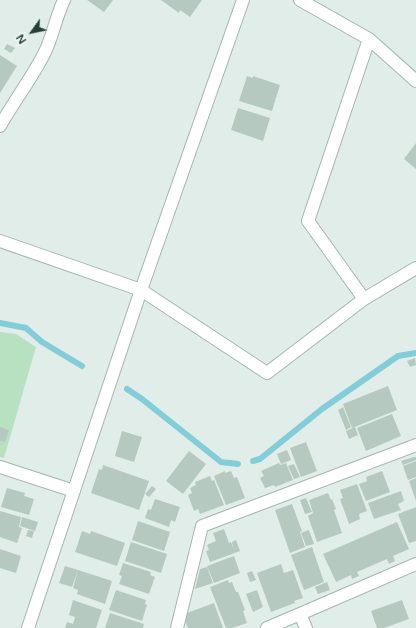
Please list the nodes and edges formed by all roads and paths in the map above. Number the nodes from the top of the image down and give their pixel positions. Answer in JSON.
{"nodes":[{"id":1,"x":64,"y":0,"type":"edge"},
{"id":2,"x":243,"y":0,"type":"edge"},
{"id":3,"x":300,"y":0,"type":"edge"},
{"id":4,"x":369,"y":39,"type":"junction"},
{"id":5,"x":416,"y":82,"type":"edge"},
{"id":6,"x":0,"y":126,"type":"edge"},
{"id":7,"x":0,"y":241,"type":"edge"},
{"id":8,"x":416,"y":268,"type":"edge"},
{"id":9,"x":141,"y":290,"type":"junction"},
{"id":10,"x":364,"y":299,"type":"junction"},
{"id":11,"x":416,"y":445,"type":"edge"},
{"id":12,"x":0,"y":467,"type":"edge"},
{"id":13,"x":74,"y":491,"type":"junction"},
{"id":14,"x":416,"y":564,"type":"edge"},
{"id":15,"x":300,"y":614,"type":"junction"},
{"id":16,"x":28,"y":628,"type":"edge"},
{"id":17,"x":177,"y":628,"type":"edge"},
{"id":18,"x":266,"y":628,"type":"edge"},
{"id":19,"x":306,"y":628,"type":"edge"}],
"edges":[{"from":1,"to":6,"type":"street"},
{"from":2,"to":9,"type":"street"},
{"from":3,"to":4,"type":"street"},
{"from":4,"to":5,"type":"street"},
{"from":4,"to":10,"type":"street"},
{"from":7,"to":9,"type":"street"},
{"from":8,"to":10,"type":"street"},
{"from":9,"to":10,"type":"street"},
{"from":9,"to":13,"type":"street"},
{"from":11,"to":17,"type":"street"},
{"from":12,"to":13,"type":"street"},
{"from":13,"to":16,"type":"street"},
{"from":14,"to":15,"type":"street"},
{"from":15,"to":18,"type":"street"},
{"from":15,"to":19,"type":"street"}]}
